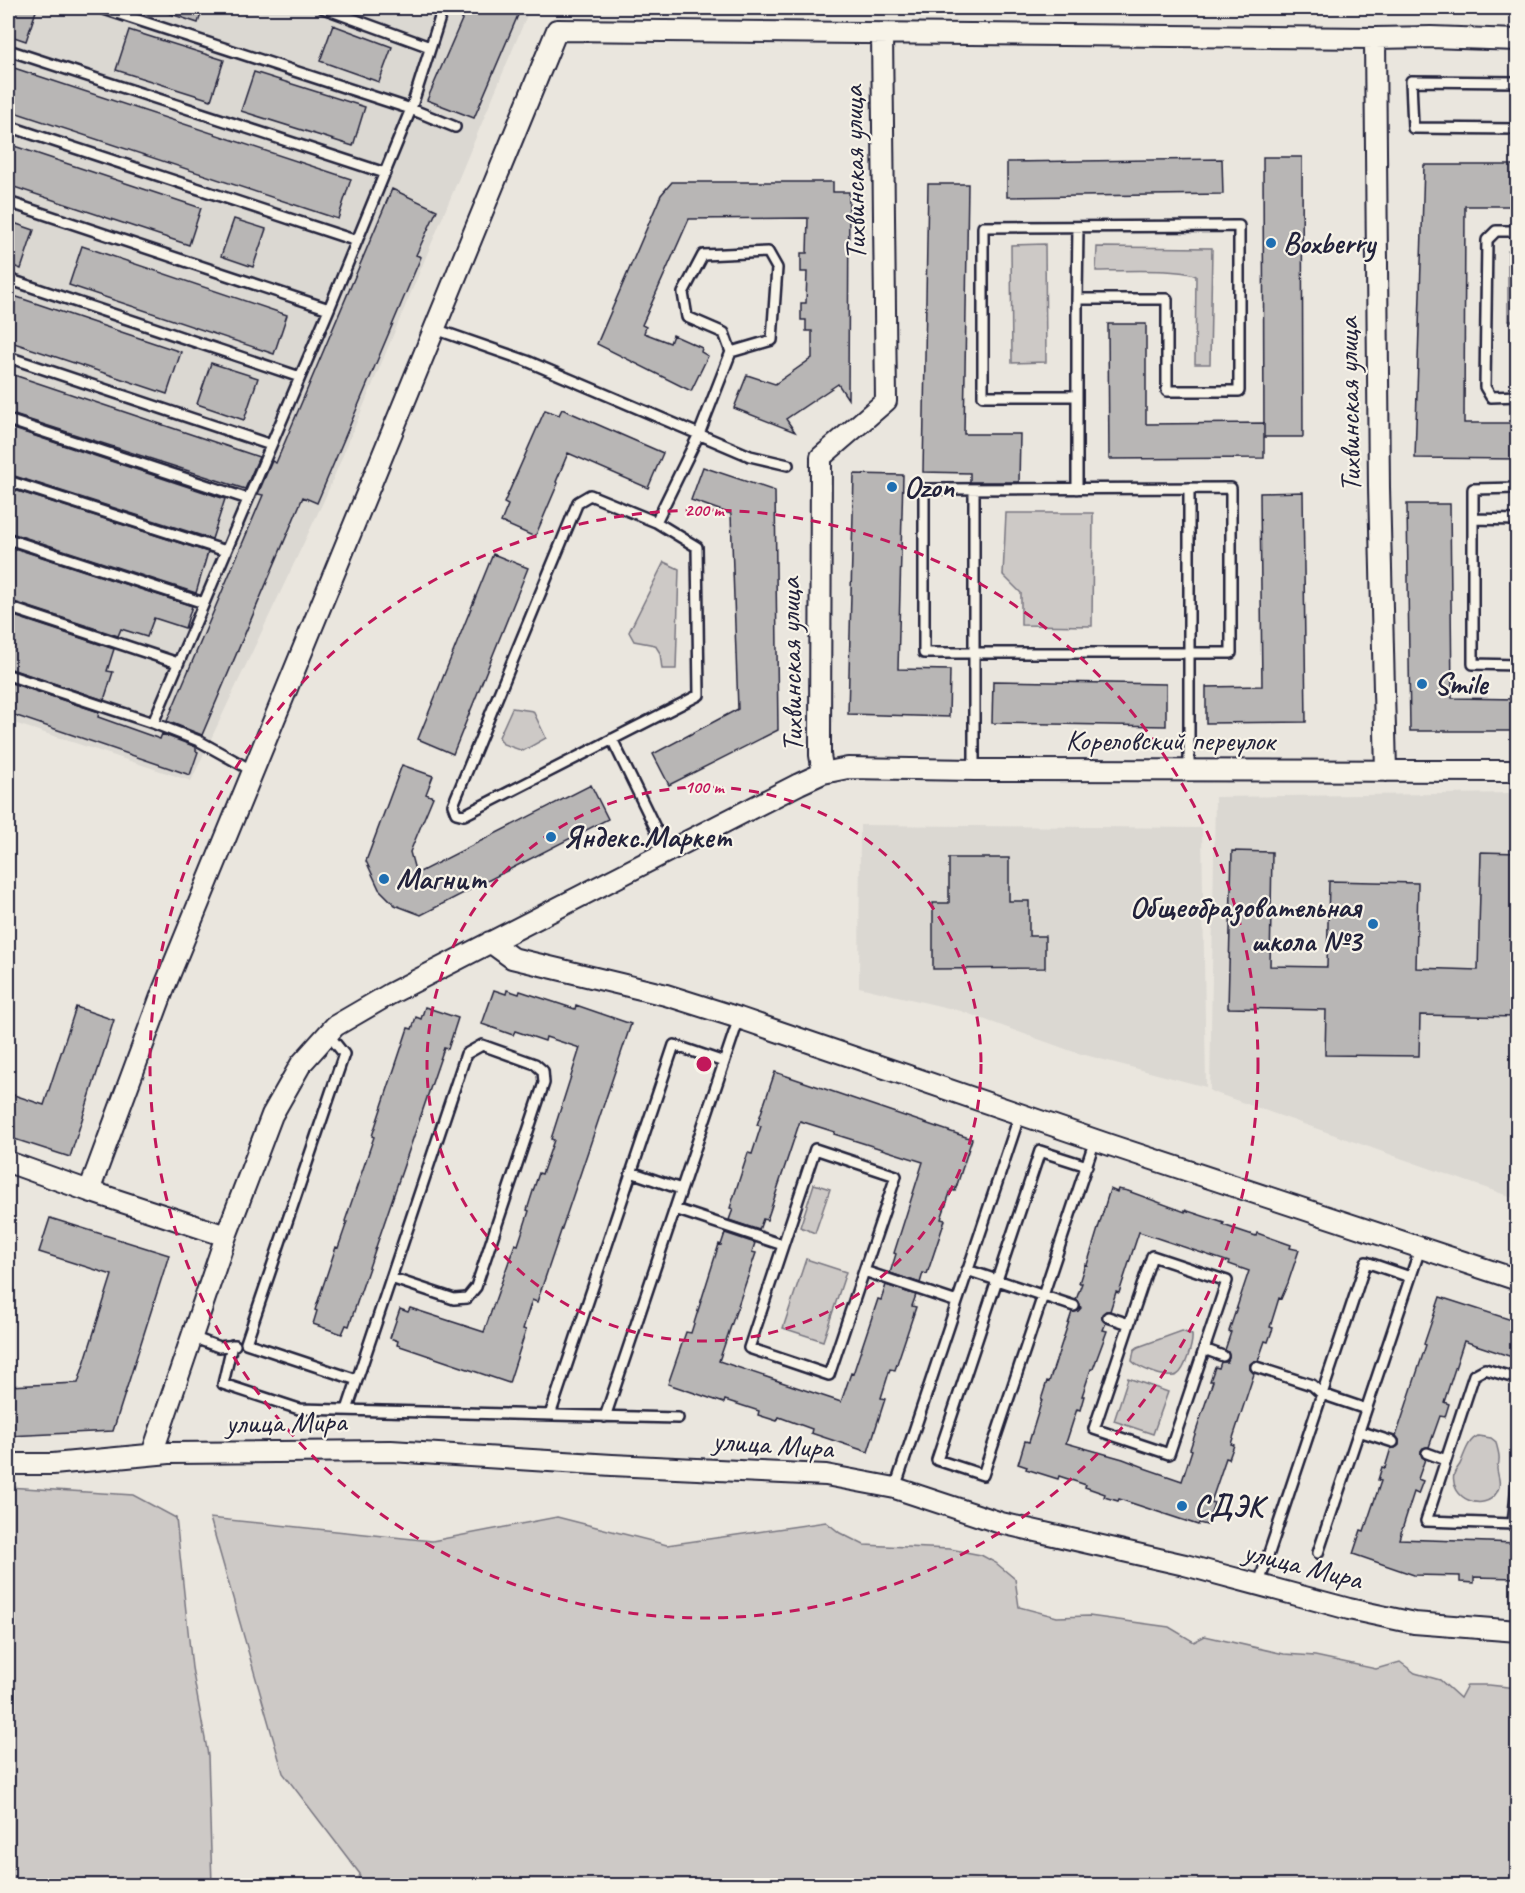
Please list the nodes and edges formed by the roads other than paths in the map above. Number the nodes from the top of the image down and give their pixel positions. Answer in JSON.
{"nodes":[{"id":1,"x":101,"y":8,"type":"edge"},
{"id":2,"x":323,"y":8,"type":"edge"},
{"id":3,"x":443,"y":8,"type":"edge"},
{"id":4,"x":882,"y":34,"type":"junction"},
{"id":5,"x":1375,"y":38,"type":"junction"},
{"id":6,"x":1518,"y":40,"type":"edge"},
{"id":7,"x":430,"y":47,"type":"junction"},
{"id":8,"x":8,"y":50,"type":"edge"},
{"id":9,"x":1518,"y":82,"type":"edge"},
{"id":10,"x":411,"y":109,"type":"junction"},
{"id":11,"x":8,"y":126,"type":"edge"},
{"id":12,"x":455,"y":127,"type":"dead end"},
{"id":13,"x":1518,"y":129,"type":"edge"},
{"id":14,"x":385,"y":173,"type":"junction"},
{"id":15,"x":8,"y":202,"type":"edge"},
{"id":16,"x":1078,"y":227,"type":"junction"},
{"id":17,"x":1518,"y":231,"type":"edge"},
{"id":18,"x":357,"y":241,"type":"junction"},
{"id":19,"x":8,"y":279,"type":"edge"},
{"id":20,"x":1077,"y":299,"type":"junction"},
{"id":21,"x":329,"y":309,"type":"junction"},
{"id":22,"x":435,"y":329,"type":"junction"},
{"id":23,"x":731,"y":352,"type":"junction"},
{"id":24,"x":8,"y":357,"type":"edge"},
{"id":25,"x":300,"y":377,"type":"junction"},
{"id":26,"x":1077,"y":396,"type":"junction"},
{"id":27,"x":1518,"y":396,"type":"edge"},
{"id":28,"x":8,"y":420,"type":"edge"},
{"id":29,"x":699,"y":434,"type":"junction"},
{"id":30,"x":271,"y":445,"type":"junction"},
{"id":31,"x":788,"y":465,"type":"dead end"},
{"id":32,"x":8,"y":481,"type":"edge"},
{"id":33,"x":1189,"y":488,"type":"junction"},
{"id":34,"x":1518,"y":488,"type":"edge"},
{"id":35,"x":974,"y":489,"type":"junction"},
{"id":36,"x":1077,"y":489,"type":"junction"},
{"id":37,"x":248,"y":499,"type":"junction"},
{"id":38,"x":1473,"y":519,"type":"junction"},
{"id":39,"x":1518,"y":520,"type":"edge"},
{"id":40,"x":656,"y":522,"type":"junction"},
{"id":41,"x":8,"y":539,"type":"edge"},
{"id":42,"x":226,"y":550,"type":"junction"},
{"id":43,"x":204,"y":603,"type":"junction"},
{"id":44,"x":8,"y":607,"type":"edge"},
{"id":45,"x":974,"y":653,"type":"junction"},
{"id":46,"x":1189,"y":653,"type":"junction"},
{"id":47,"x":178,"y":663,"type":"junction"},
{"id":48,"x":1518,"y":665,"type":"edge"},
{"id":49,"x":8,"y":675,"type":"edge"},
{"id":50,"x":153,"y":723,"type":"junction"},
{"id":51,"x":612,"y":739,"type":"junction"},
{"id":52,"x":974,"y":770,"type":"junction"},
{"id":53,"x":1189,"y":770,"type":"junction"},
{"id":54,"x":253,"y":771,"type":"junction"},
{"id":55,"x":1386,"y":771,"type":"junction"},
{"id":56,"x":1518,"y":771,"type":"edge"},
{"id":57,"x":823,"y":773,"type":"junction"},
{"id":58,"x":668,"y":852,"type":"junction"},
{"id":59,"x":490,"y":942,"type":"junction"},
{"id":60,"x":739,"y":1018,"type":"junction"},
{"id":61,"x":328,"y":1034,"type":"junction"},
{"id":62,"x":724,"y":1062,"type":"junction"},
{"id":63,"x":1020,"y":1114,"type":"junction"},
{"id":64,"x":1095,"y":1140,"type":"junction"},
{"id":65,"x":8,"y":1162,"type":"edge"},
{"id":66,"x":1087,"y":1166,"type":"junction"},
{"id":67,"x":631,"y":1172,"type":"junction"},
{"id":68,"x":681,"y":1189,"type":"junction"},
{"id":69,"x":89,"y":1191,"type":"junction"},
{"id":70,"x":675,"y":1209,"type":"junction"},
{"id":71,"x":226,"y":1236,"type":"junction"},
{"id":72,"x":783,"y":1245,"type":"junction"},
{"id":73,"x":1420,"y":1249,"type":"junction"},
{"id":74,"x":968,"y":1270,"type":"junction"},
{"id":75,"x":864,"y":1271,"type":"junction"},
{"id":76,"x":1410,"y":1277,"type":"junction"},
{"id":77,"x":391,"y":1278,"type":"junction"},
{"id":78,"x":997,"y":1280,"type":"junction"},
{"id":79,"x":1518,"y":1280,"type":"edge"},
{"id":80,"x":1043,"y":1296,"type":"junction"},
{"id":81,"x":957,"y":1302,"type":"junction"},
{"id":82,"x":1074,"y":1306,"type":"dead end"},
{"id":83,"x":1108,"y":1317,"type":"dead end"},
{"id":84,"x":1129,"y":1324,"type":"junction"},
{"id":85,"x":192,"y":1337,"type":"junction"},
{"id":86,"x":246,"y":1343,"type":"junction"},
{"id":87,"x":232,"y":1345,"type":"junction"},
{"id":88,"x":1204,"y":1349,"type":"junction"},
{"id":89,"x":1223,"y":1356,"type":"dead end"},
{"id":90,"x":1256,"y":1367,"type":"dead end"},
{"id":91,"x":1518,"y":1379,"type":"edge"},
{"id":92,"x":357,"y":1380,"type":"junction"},
{"id":93,"x":1322,"y":1394,"type":"junction"},
{"id":94,"x":1366,"y":1409,"type":"junction"},
{"id":95,"x":347,"y":1410,"type":"junction"},
{"id":96,"x":550,"y":1415,"type":"junction"},
{"id":97,"x":605,"y":1416,"type":"junction"},
{"id":98,"x":678,"y":1418,"type":"dead end"},
{"id":99,"x":1359,"y":1431,"type":"junction"},
{"id":100,"x":1394,"y":1442,"type":"dead end"},
{"id":101,"x":1427,"y":1453,"type":"dead end"},
{"id":102,"x":152,"y":1454,"type":"junction"},
{"id":103,"x":1446,"y":1460,"type":"junction"},
{"id":104,"x":8,"y":1464,"type":"edge"},
{"id":105,"x":1518,"y":1473,"type":"edge"},
{"id":106,"x":895,"y":1488,"type":"junction"},
{"id":107,"x":1318,"y":1553,"type":"dead end"},
{"id":108,"x":1258,"y":1586,"type":"junction"},
{"id":109,"x":1518,"y":1631,"type":"edge"}],
"edges":[{"from":1,"to":10,"type":"lane"},
{"from":2,"to":7,"type":"lane"},
{"from":3,"to":7,"type":"lane"},
{"from":4,"to":5,"type":"street"},
{"from":4,"to":22,"type":"street"},
{"from":4,"to":57,"type":"street","name":"Тихвинская улица"},
{"from":5,"to":6,"type":"street"},
{"from":5,"to":55,"type":"street","name":"Тихвинская улица"},
{"from":7,"to":10,"type":"lane"},
{"from":8,"to":14,"type":"lane"},
{"from":9,"to":13,"type":"lane"},
{"from":10,"to":12,"type":"lane"},
{"from":10,"to":14,"type":"lane"},
{"from":11,"to":18,"type":"lane"},
{"from":14,"to":18,"type":"lane"},
{"from":15,"to":21,"type":"lane"},
{"from":16,"to":20,"type":"lane"},
{"from":16,"to":20,"type":"lane"},
{"from":16,"to":26,"type":"lane"},
{"from":17,"to":27,"type":"lane"},
{"from":18,"to":21,"type":"lane"},
{"from":19,"to":25,"type":"lane"},
{"from":20,"to":26,"type":"lane"},
{"from":21,"to":25,"type":"lane"},
{"from":22,"to":29,"type":"lane"},
{"from":22,"to":54,"type":"street"},
{"from":23,"to":23,"type":"lane"},
{"from":23,"to":29,"type":"lane"},
{"from":24,"to":30,"type":"lane"},
{"from":25,"to":30,"type":"lane"},
{"from":26,"to":36,"type":"lane"},
{"from":28,"to":37,"type":"lane"},
{"from":29,"to":31,"type":"lane"},
{"from":29,"to":40,"type":"lane"},
{"from":30,"to":37,"type":"lane"},
{"from":32,"to":42,"type":"lane"},
{"from":33,"to":36,"type":"lane"},
{"from":33,"to":46,"type":"lane"},
{"from":33,"to":46,"type":"lane"},
{"from":34,"to":38,"type":"lane"},
{"from":35,"to":36,"type":"lane"},
{"from":35,"to":45,"type":"lane"},
{"from":35,"to":45,"type":"lane"},
{"from":37,"to":42,"type":"lane"},
{"from":38,"to":39,"type":"lane"},
{"from":38,"to":48,"type":"lane"},
{"from":40,"to":51,"type":"lane"},
{"from":40,"to":51,"type":"lane"},
{"from":41,"to":43,"type":"lane"},
{"from":42,"to":43,"type":"lane"},
{"from":43,"to":47,"type":"lane"},
{"from":44,"to":47,"type":"lane"},
{"from":45,"to":46,"type":"lane"},
{"from":45,"to":52,"type":"lane"},
{"from":46,"to":53,"type":"lane"},
{"from":47,"to":50,"type":"lane"},
{"from":49,"to":50,"type":"lane"},
{"from":50,"to":54,"type":"lane"},
{"from":51,"to":58,"type":"lane"},
{"from":52,"to":53,"type":"street","name":"Кореловский переулок"},
{"from":52,"to":57,"type":"street","name":"Кореловский переулок"},
{"from":53,"to":55,"type":"street","name":"Кореловский переулок"},
{"from":54,"to":69,"type":"street"},
{"from":55,"to":56,"type":"street","name":"Кореловский переулок"},
{"from":57,"to":58,"type":"street","name":"Кореловский переулок"},
{"from":58,"to":59,"type":"street","name":"Кореловский переулок"},
{"from":59,"to":60,"type":"street"},
{"from":59,"to":61,"type":"street","name":"Кореловский переулок"},
{"from":60,"to":62,"type":"lane"},
{"from":60,"to":63,"type":"street"},
{"from":61,"to":71,"type":"street","name":"Кореловский переулок"},
{"from":61,"to":86,"type":"lane"},
{"from":62,"to":67,"type":"lane"},
{"from":62,"to":68,"type":"lane"},
{"from":63,"to":64,"type":"street"},
{"from":63,"to":74,"type":"lane"},
{"from":64,"to":66,"type":"lane"},
{"from":64,"to":73,"type":"street"},
{"from":65,"to":69,"type":"street"},
{"from":66,"to":78,"type":"lane"},
{"from":66,"to":80,"type":"lane"},
{"from":67,"to":68,"type":"lane"},
{"from":67,"to":96,"type":"lane"},
{"from":68,"to":70,"type":"lane"},
{"from":69,"to":71,"type":"street"},
{"from":70,"to":72,"type":"lane"},
{"from":70,"to":97,"type":"lane"},
{"from":71,"to":85,"type":"street","name":"Кореловский переулок"},
{"from":72,"to":75,"type":"lane"},
{"from":72,"to":75,"type":"lane"},
{"from":73,"to":76,"type":"lane"},
{"from":73,"to":79,"type":"street"},
{"from":74,"to":78,"type":"lane"},
{"from":74,"to":81,"type":"lane"},
{"from":75,"to":81,"type":"lane"},
{"from":76,"to":93,"type":"lane"},
{"from":76,"to":94,"type":"lane"},
{"from":77,"to":77,"type":"lane"},
{"from":77,"to":92,"type":"lane"},
{"from":78,"to":80,"type":"lane"},
{"from":78,"to":80,"type":"lane"},
{"from":80,"to":82,"type":"lane"},
{"from":81,"to":106,"type":"lane"},
{"from":83,"to":84,"type":"lane"},
{"from":84,"to":88,"type":"lane"},
{"from":84,"to":88,"type":"lane"},
{"from":85,"to":87,"type":"lane"},
{"from":85,"to":102,"type":"street","name":"Кореловский переулок"},
{"from":86,"to":87,"type":"lane"},
{"from":86,"to":92,"type":"lane"},
{"from":87,"to":95,"type":"lane"},
{"from":88,"to":89,"type":"lane"},
{"from":90,"to":93,"type":"lane"},
{"from":91,"to":103,"type":"lane"},
{"from":92,"to":95,"type":"lane"},
{"from":93,"to":94,"type":"lane"},
{"from":93,"to":108,"type":"lane"},
{"from":94,"to":99,"type":"lane"},
{"from":95,"to":96,"type":"lane"},
{"from":96,"to":97,"type":"lane"},
{"from":97,"to":98,"type":"lane"},
{"from":99,"to":100,"type":"lane"},
{"from":99,"to":107,"type":"lane"},
{"from":101,"to":103,"type":"lane"},
{"from":102,"to":104,"type":"street","name":"улица Мира"},
{"from":102,"to":106,"type":"street","name":"улица Мира"},
{"from":103,"to":105,"type":"lane"},
{"from":106,"to":108,"type":"street","name":"улица Мира"},
{"from":108,"to":109,"type":"street","name":"улица Мира"}]}
